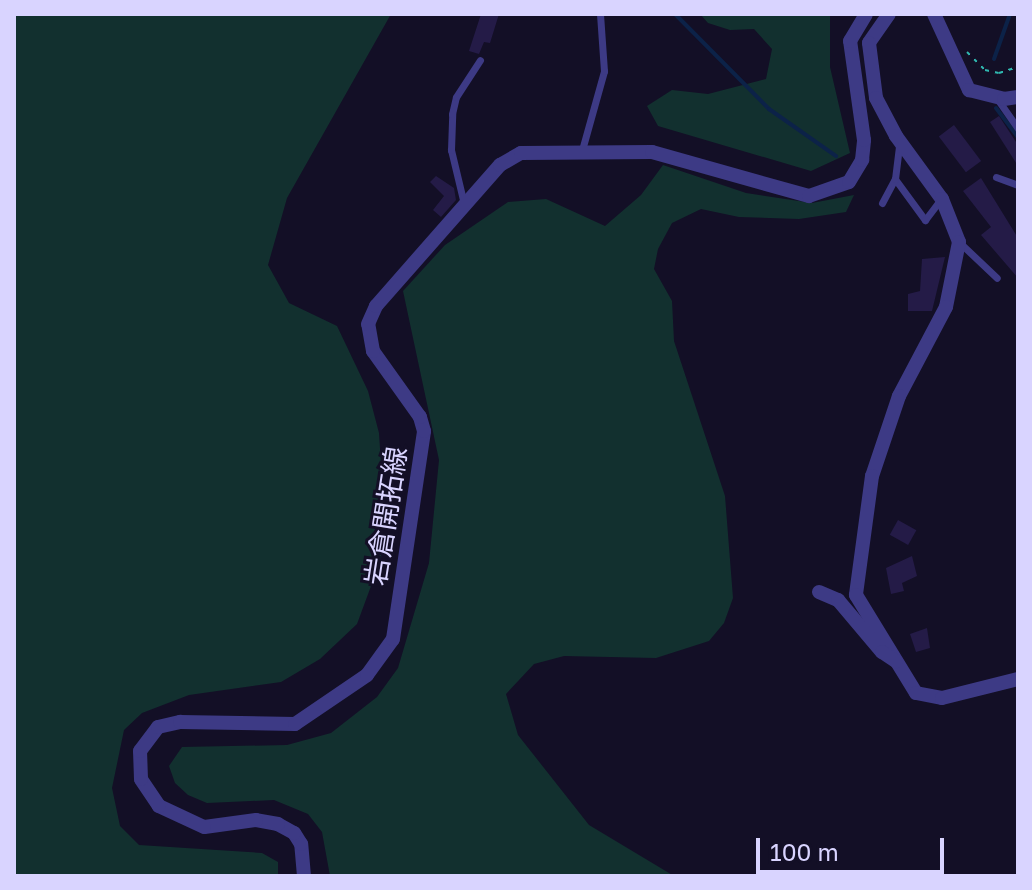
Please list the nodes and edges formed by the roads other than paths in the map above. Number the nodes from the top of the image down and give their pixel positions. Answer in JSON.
{"nodes":[{"id":1,"x":600,"y":14,"type":"edge"},
{"id":2,"x":866,"y":14,"type":"edge"},
{"id":3,"x":889,"y":14,"type":"edge"},
{"id":4,"x":938,"y":16,"type":"edge"},
{"id":5,"x":480,"y":60,"type":"dead end"},
{"id":6,"x":1018,"y":97,"type":"edge"},
{"id":7,"x":997,"y":98,"type":"junction"},
{"id":8,"x":1018,"y":129,"type":"edge"},
{"id":9,"x":899,"y":140,"type":"junction"},
{"id":10,"x":582,"y":150,"type":"junction"},
{"id":11,"x":996,"y":177,"type":"dead end"},
{"id":12,"x":895,"y":179,"type":"junction"},
{"id":13,"x":1018,"y":185,"type":"edge"},
{"id":14,"x":941,"y":197,"type":"junction"},
{"id":15,"x":882,"y":203,"type":"dead end"},
{"id":16,"x":464,"y":206,"type":"junction"},
{"id":17,"x":959,"y":242,"type":"junction"},
{"id":18,"x":997,"y":278,"type":"dead end"},
{"id":19,"x":819,"y":592,"type":"dead end"},
{"id":20,"x":896,"y":661,"type":"junction"},
{"id":21,"x":1018,"y":679,"type":"edge"},
{"id":22,"x":304,"y":876,"type":"edge"}],
"edges":[{"from":1,"to":10,"type":"lane"},
{"from":2,"to":10,"type":"street","name":"岩倉開拓線"},
{"from":3,"to":9,"type":"street"},
{"from":4,"to":7,"type":"street"},
{"from":5,"to":16,"type":"lane"},
{"from":6,"to":7,"type":"street"},
{"from":7,"to":8,"type":"lane"},
{"from":9,"to":12,"type":"lane"},
{"from":9,"to":14,"type":"street"},
{"from":10,"to":16,"type":"street","name":"岩倉開拓線"},
{"from":11,"to":13,"type":"lane"},
{"from":12,"to":14,"type":"lane"},
{"from":12,"to":15,"type":"lane"},
{"from":14,"to":17,"type":"street"},
{"from":16,"to":22,"type":"street","name":"岩倉開拓線"},
{"from":17,"to":18,"type":"lane"},
{"from":17,"to":20,"type":"street"},
{"from":19,"to":20,"type":"street"},
{"from":20,"to":21,"type":"street"}]}
